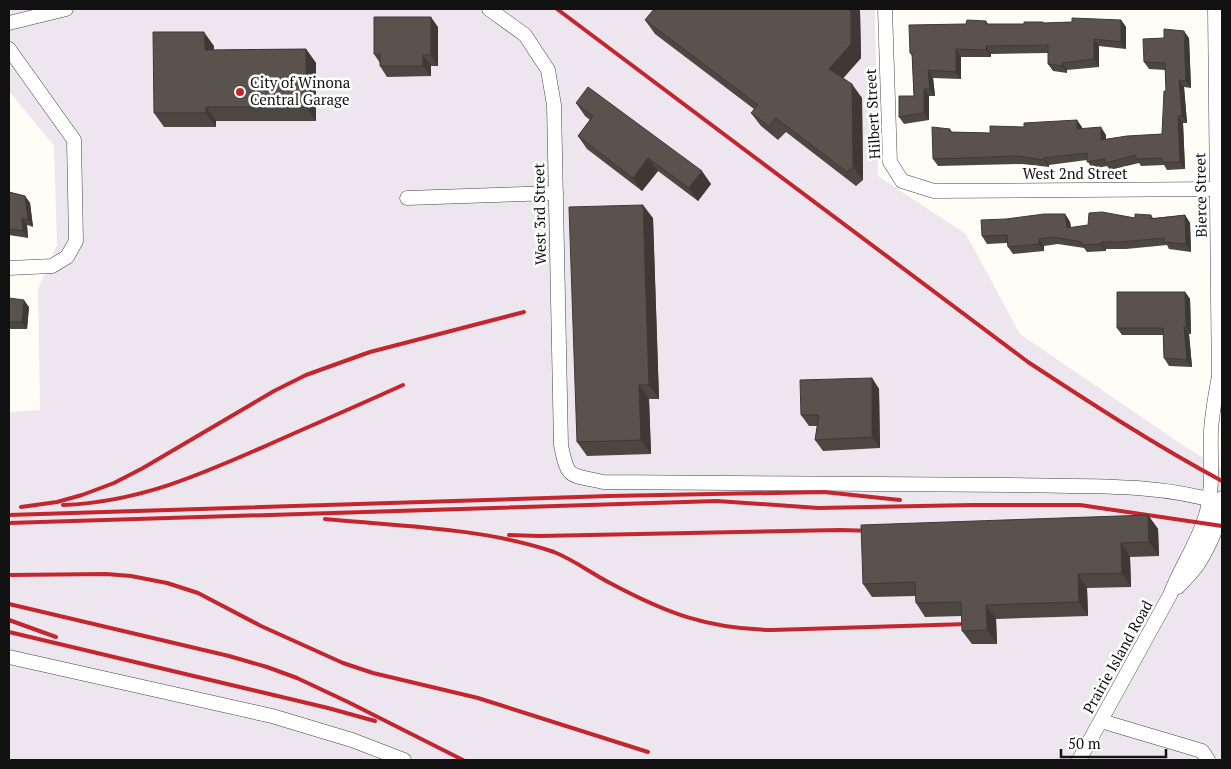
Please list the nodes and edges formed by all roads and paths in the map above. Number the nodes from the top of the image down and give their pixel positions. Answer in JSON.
{"nodes":[{"id":1,"x":66,"y":9,"type":"edge"},
{"id":2,"x":489,"y":9,"type":"edge"},
{"id":3,"x":885,"y":9,"type":"edge"},
{"id":4,"x":1214,"y":9,"type":"edge"},
{"id":5,"x":9,"y":23,"type":"edge"},
{"id":6,"x":9,"y":49,"type":"edge"},
{"id":7,"x":1217,"y":189,"type":"junction"},
{"id":8,"x":934,"y":191,"type":"joint"},
{"id":9,"x":556,"y":193,"type":"junction"},
{"id":10,"x":407,"y":198,"type":"dead end"},
{"id":11,"x":9,"y":268,"type":"edge"},
{"id":12,"x":1218,"y":381,"type":"junction"},
{"id":13,"x":1222,"y":415,"type":"edge"},
{"id":14,"x":1218,"y":500,"type":"edge"},
{"id":15,"x":9,"y":657,"type":"edge"},
{"id":16,"x":1101,"y":721,"type":"junction"},
{"id":17,"x":404,"y":760,"type":"edge"},
{"id":18,"x":1079,"y":760,"type":"edge"},
{"id":19,"x":1208,"y":760,"type":"edge"}],
"edges":[{"from":1,"to":5,"type":"street"},
{"from":2,"to":9,"type":"street","name":"West 3rd Street"},
{"from":3,"to":8,"type":"street","name":"Hilbert Street"},
{"from":4,"to":7,"type":"street","name":"Bierce Street"},
{"from":6,"to":11,"type":"street"},
{"from":7,"to":8,"type":"street","name":"West 2nd Street"},
{"from":7,"to":12,"type":"street","name":"Bierce Street"},
{"from":9,"to":10,"type":"street"},
{"from":9,"to":14,"type":"street","name":"West 3rd Street"},
{"from":12,"to":13,"type":"street","name":"Bierce Street"},
{"from":12,"to":14,"type":"street","name":"Bierce Street"},
{"from":14,"to":16,"type":"street","name":"Prairie Island Road"},
{"from":15,"to":17,"type":"street"},
{"from":16,"to":18,"type":"street","name":"Prairie Island Road"},
{"from":16,"to":19,"type":"street"}]}
